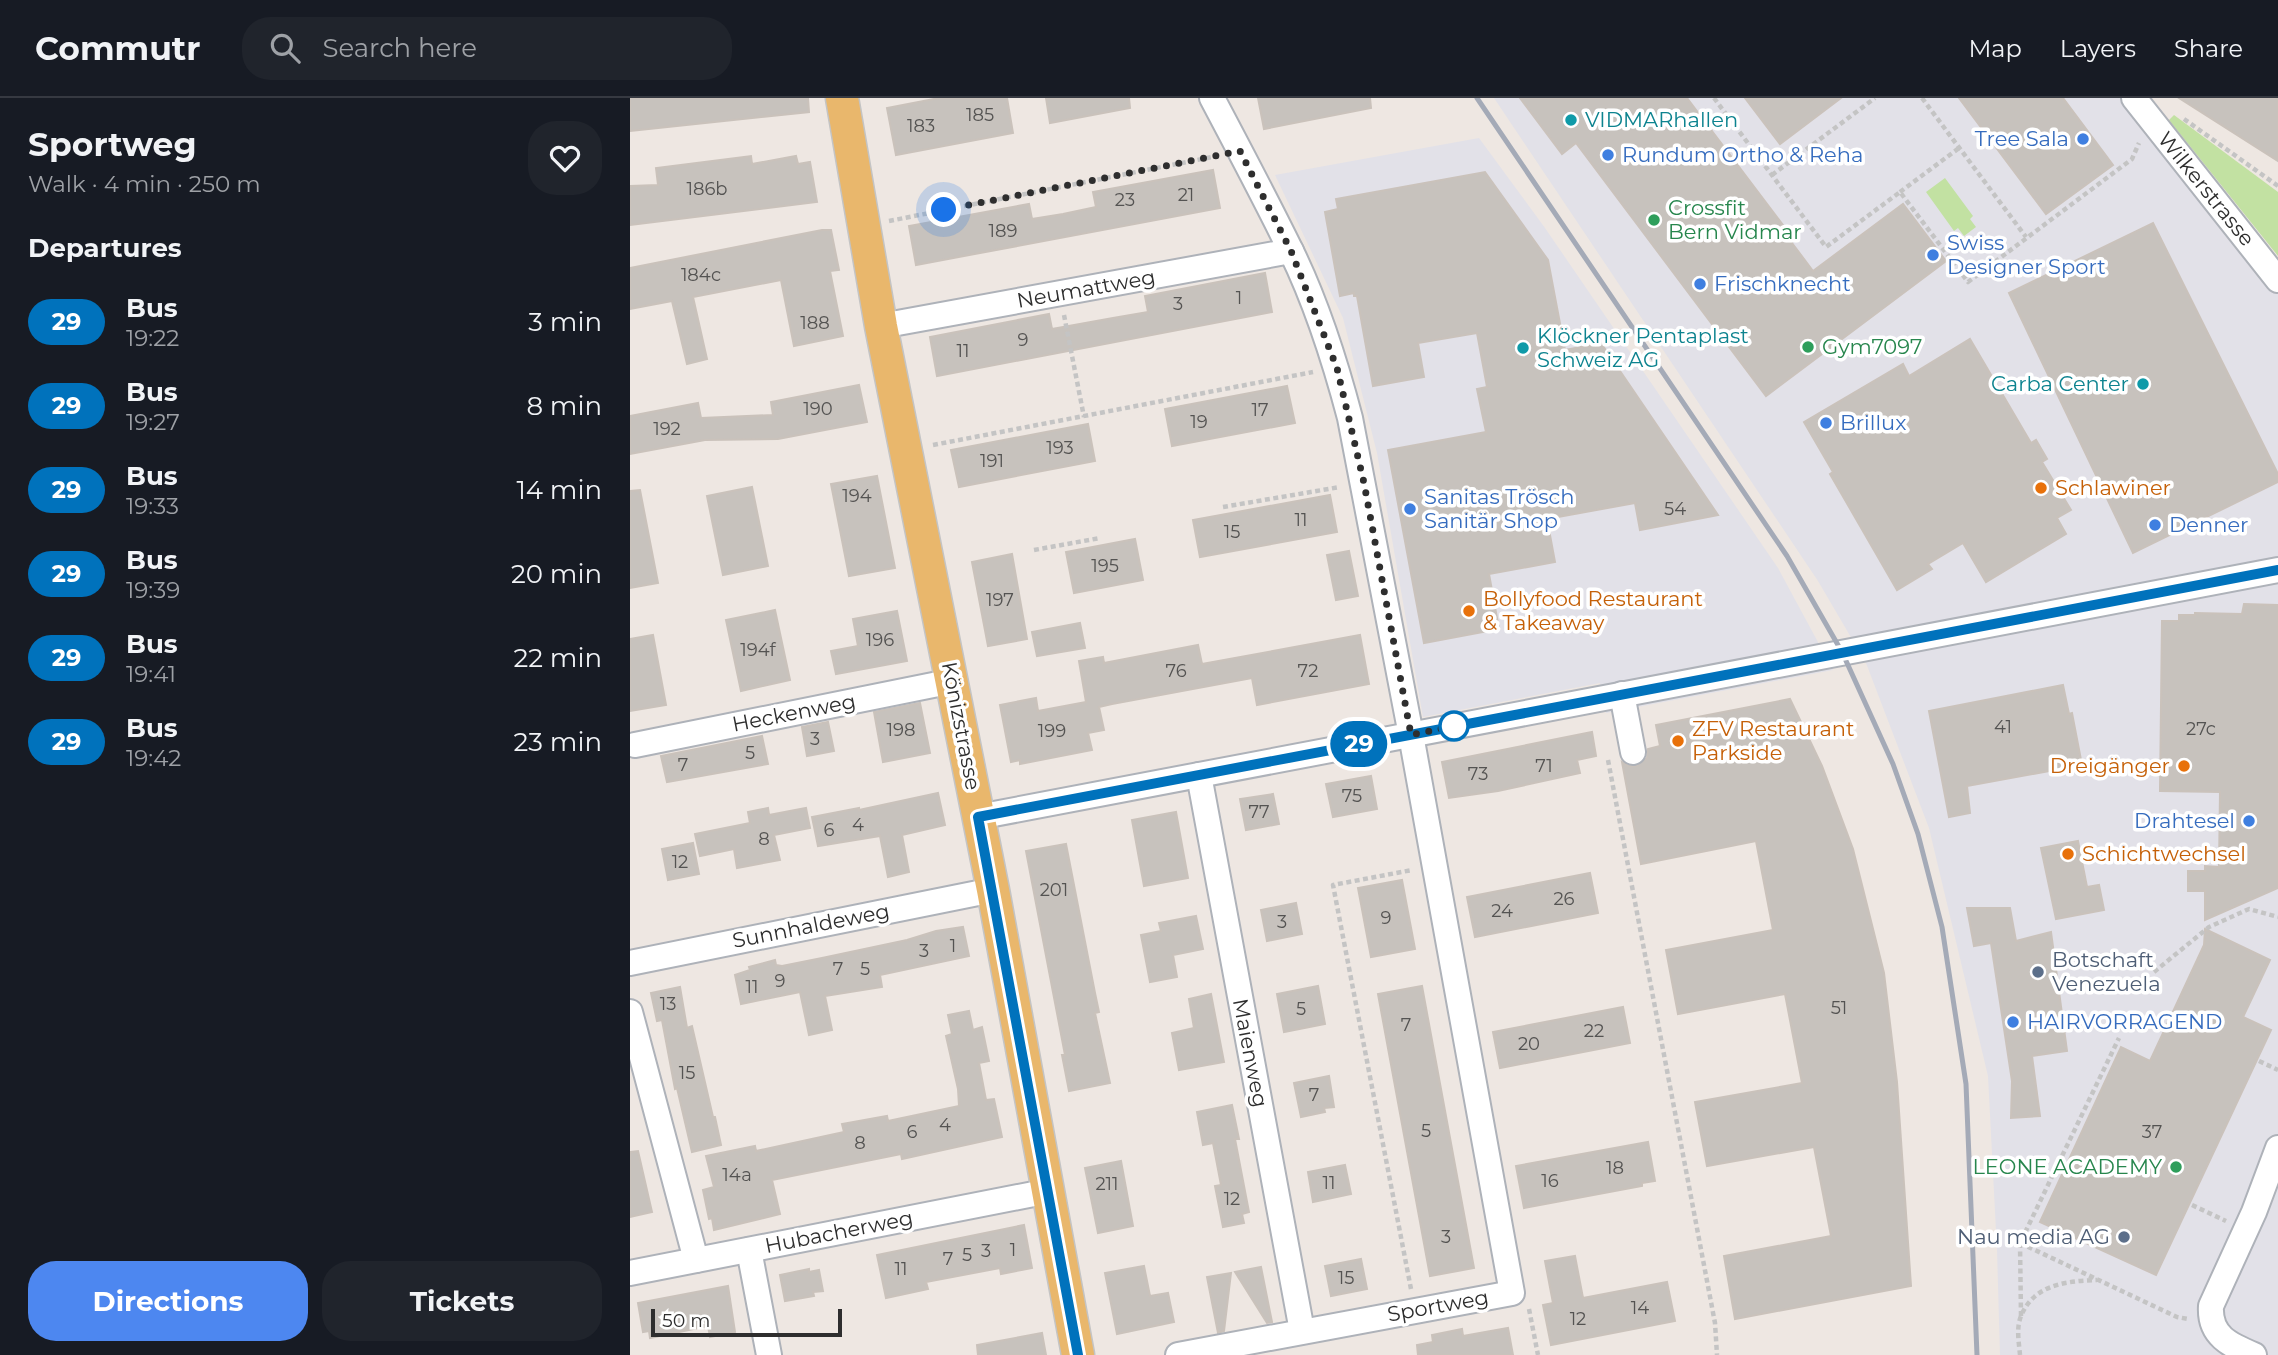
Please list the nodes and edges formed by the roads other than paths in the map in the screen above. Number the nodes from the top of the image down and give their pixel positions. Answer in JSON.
{"nodes":[{"id":1,"x":842,"y":98,"type":"edge"},
{"id":2,"x":1212,"y":98,"type":"edge"},
{"id":3,"x":2134,"y":99,"type":"edge"},
{"id":4,"x":1291,"y":251,"type":"junction"},
{"id":5,"x":2278,"y":280,"type":"edge"},
{"id":6,"x":881,"y":326,"type":"junction"},
{"id":7,"x":2278,"y":570,"type":"edge"},
{"id":8,"x":953,"y":681,"type":"junction"},
{"id":9,"x":1622,"y":694,"type":"junction"},
{"id":10,"x":1411,"y":735,"type":"junction"},
{"id":11,"x":635,"y":745,"type":"dead end"},
{"id":12,"x":1633,"y":752,"type":"dead end"},
{"id":13,"x":1199,"y":775,"type":"junction"},
{"id":14,"x":978,"y":817,"type":"junction"},
{"id":15,"x":993,"y":890,"type":"junction"},
{"id":16,"x":630,"y":963,"type":"edge"},
{"id":17,"x":630,"y":1012,"type":"edge"},
{"id":18,"x":2278,"y":1148,"type":"edge"},
{"id":19,"x":1049,"y":1191,"type":"junction"},
{"id":20,"x":749,"y":1250,"type":"junction"},
{"id":21,"x":696,"y":1260,"type":"junction"},
{"id":22,"x":630,"y":1273,"type":"edge"},
{"id":23,"x":1302,"y":1331,"type":"junction"},
{"id":24,"x":769,"y":1355,"type":"edge"},
{"id":25,"x":1078,"y":1355,"type":"edge"},
{"id":26,"x":1178,"y":1355,"type":"edge"},
{"id":27,"x":2254,"y":1355,"type":"edge"}],
"edges":[{"from":1,"to":6,"type":"main road","name":"Könizstrasse"},
{"from":2,"to":4,"type":"street","name":"Sportweg"},
{"from":3,"to":5,"type":"street","name":"Wilkerstrasse"},
{"from":4,"to":6,"type":"street","name":"Neumattweg"},
{"from":4,"to":10,"type":"street","name":"Sportweg"},
{"from":6,"to":8,"type":"main road","name":"Könizstrasse"},
{"from":7,"to":9,"type":"street"},
{"from":8,"to":11,"type":"street","name":"Heckenweg"},
{"from":8,"to":14,"type":"main road","name":"Könizstrasse"},
{"from":9,"to":10,"type":"street"},
{"from":9,"to":12,"type":"street"},
{"from":10,"to":13,"type":"street"},
{"from":10,"to":23,"type":"street","name":"Sportweg"},
{"from":13,"to":14,"type":"street"},
{"from":13,"to":23,"type":"street","name":"Maienweg"},
{"from":14,"to":15,"type":"main road","name":"Könizstrasse"},
{"from":15,"to":16,"type":"street","name":"Sunnhaldeweg"},
{"from":15,"to":19,"type":"main road","name":"Könizstrasse"},
{"from":17,"to":21,"type":"street"},
{"from":18,"to":27,"type":"street"},
{"from":19,"to":20,"type":"street","name":"Hubacherweg"},
{"from":19,"to":25,"type":"main road","name":"Könizstrasse"},
{"from":20,"to":21,"type":"street","name":"Hubacherweg"},
{"from":20,"to":24,"type":"street"},
{"from":21,"to":22,"type":"street","name":"Hubacherweg"},
{"from":23,"to":26,"type":"street","name":"Sportweg"}]}
